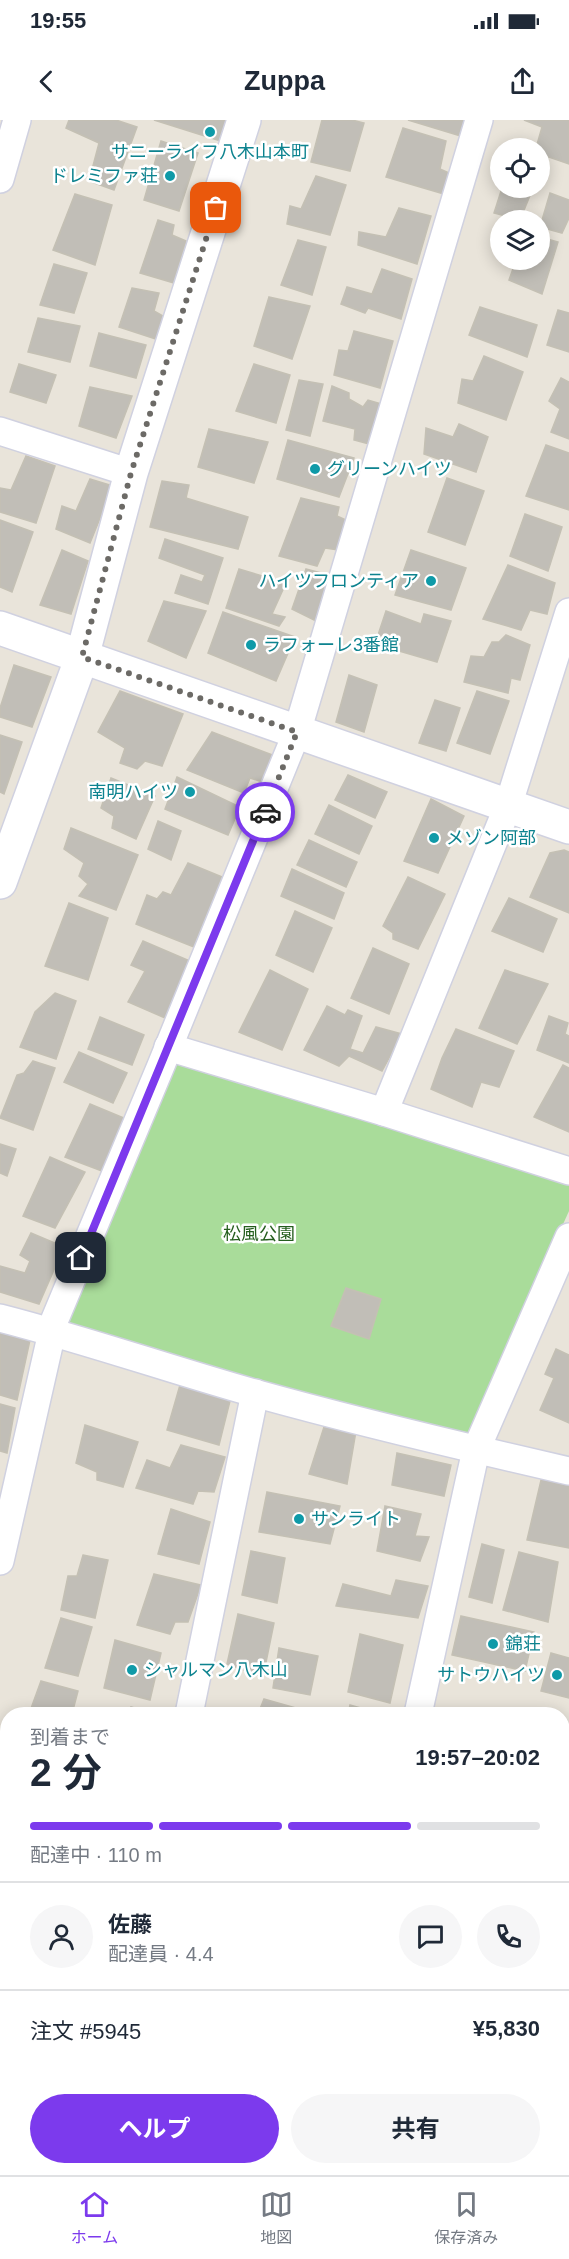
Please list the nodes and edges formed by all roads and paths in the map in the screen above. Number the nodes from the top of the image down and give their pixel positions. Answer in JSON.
{"nodes":[{"id":1,"x":244,"y":120,"type":"edge"},
{"id":2,"x":479,"y":120,"type":"edge"},
{"id":3,"x":11,"y":125,"type":"edge"},
{"id":4,"x":0,"y":179,"type":"edge"},
{"id":5,"x":0,"y":431,"type":"edge"},
{"id":6,"x":131,"y":473,"type":"junction"},
{"id":7,"x":569,"y":612,"type":"edge"},
{"id":8,"x":0,"y":628,"type":"edge"},
{"id":9,"x":82,"y":657,"type":"junction"},
{"id":10,"x":297,"y":732,"type":"junction"},
{"id":11,"x":508,"y":806,"type":"junction"},
{"id":12,"x":569,"y":827,"type":"edge"},
{"id":13,"x":0,"y":882,"type":"edge"},
{"id":14,"x":168,"y":1047,"type":"junction"},
{"id":15,"x":384,"y":1112,"type":"junction"},
{"id":16,"x":569,"y":1171,"type":"edge"},
{"id":17,"x":569,"y":1237,"type":"edge"},
{"id":18,"x":0,"y":1318,"type":"edge"},
{"id":19,"x":52,"y":1332,"type":"junction"},
{"id":20,"x":255,"y":1393,"type":"junction"},
{"id":21,"x":476,"y":1450,"type":"junction"},
{"id":22,"x":569,"y":1470,"type":"edge"},
{"id":23,"x":0,"y":1562,"type":"edge"},
{"id":24,"x":190,"y":1707,"type":"edge"},
{"id":25,"x":420,"y":1707,"type":"edge"}],
"edges":[{"from":1,"to":6,"type":"street"},
{"from":2,"to":10,"type":"street"},
{"from":3,"to":4,"type":"street"},
{"from":5,"to":6,"type":"street"},
{"from":6,"to":9,"type":"street"},
{"from":7,"to":11,"type":"street"},
{"from":8,"to":9,"type":"street"},
{"from":9,"to":10,"type":"street"},
{"from":9,"to":13,"type":"street"},
{"from":10,"to":11,"type":"street"},
{"from":10,"to":14,"type":"street"},
{"from":11,"to":12,"type":"street"},
{"from":11,"to":15,"type":"street"},
{"from":14,"to":15,"type":"street"},
{"from":14,"to":19,"type":"street"},
{"from":15,"to":16,"type":"street"},
{"from":17,"to":21,"type":"street"},
{"from":18,"to":19,"type":"street"},
{"from":19,"to":20,"type":"street"},
{"from":19,"to":23,"type":"street"},
{"from":20,"to":21,"type":"street"},
{"from":20,"to":24,"type":"street"},
{"from":21,"to":22,"type":"street"},
{"from":21,"to":25,"type":"street"}]}
